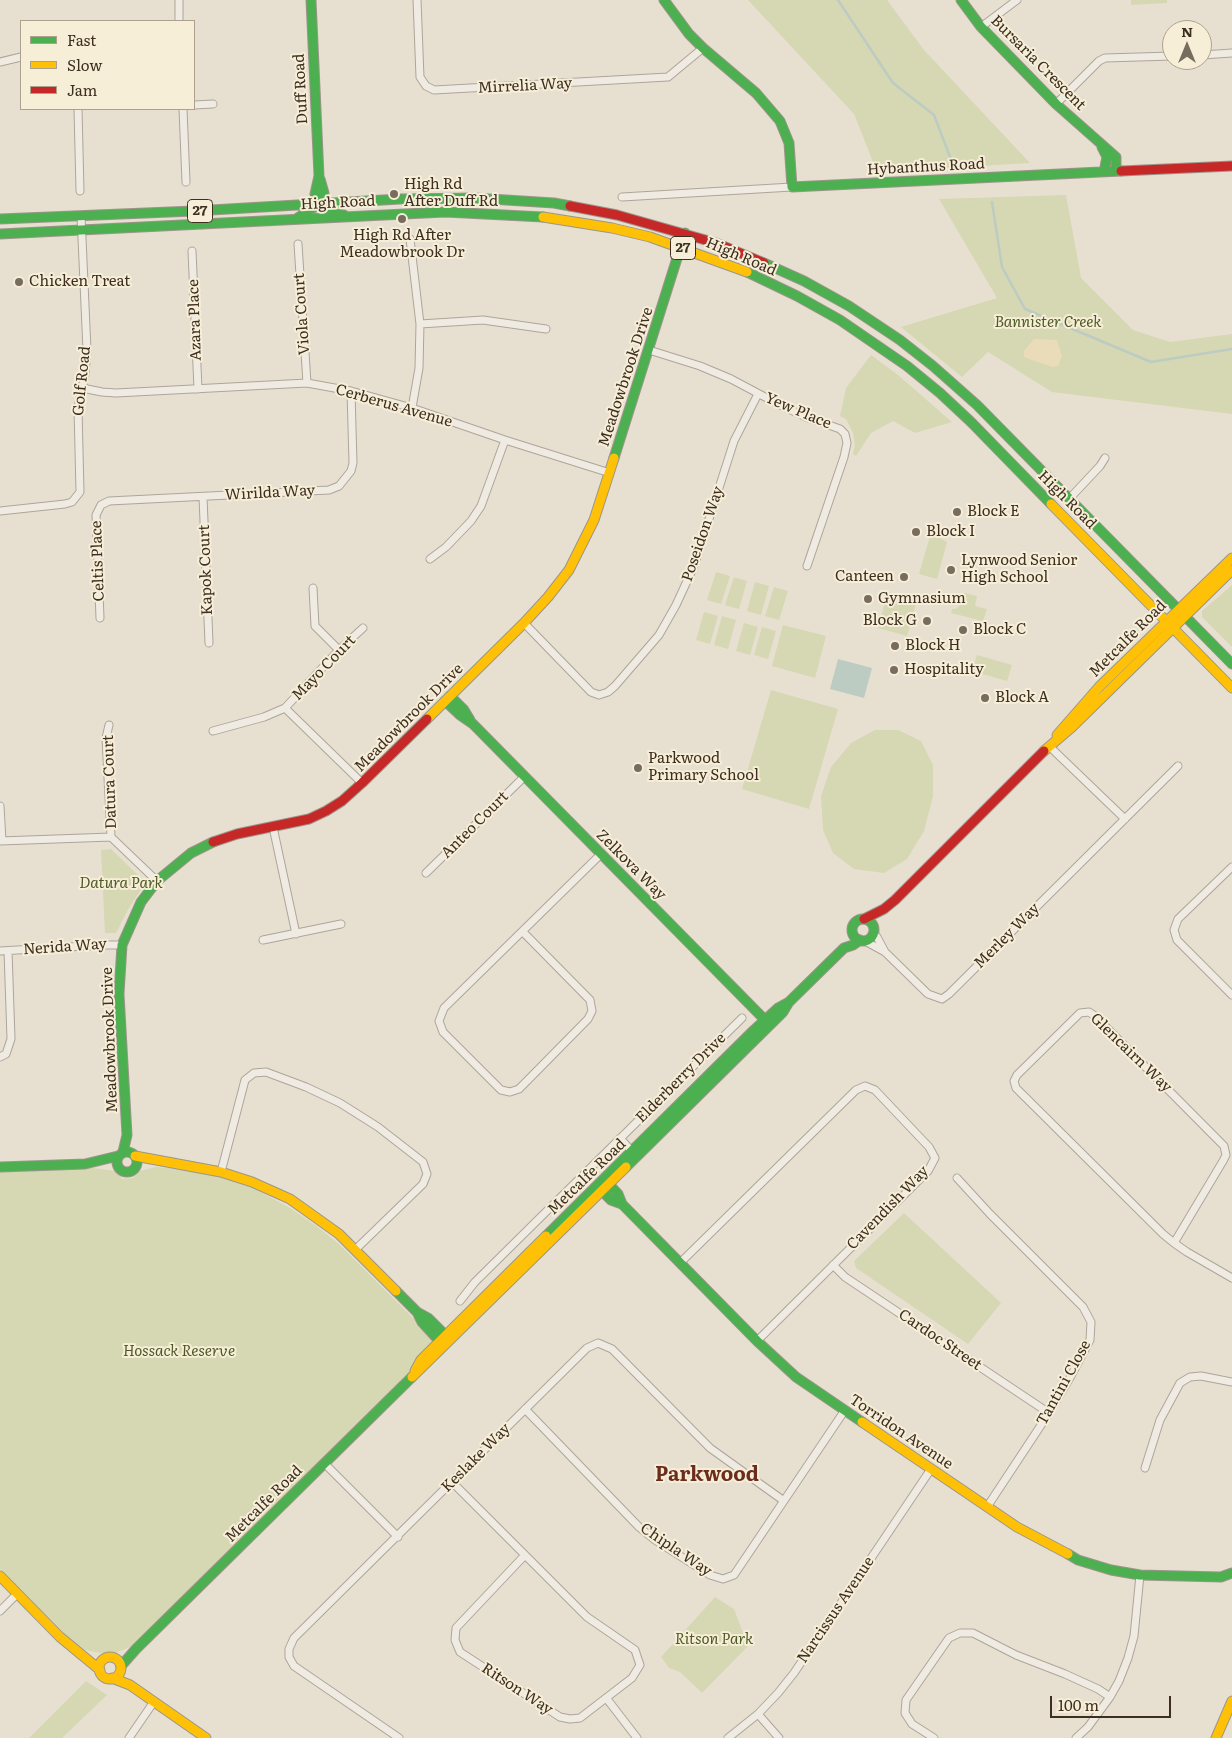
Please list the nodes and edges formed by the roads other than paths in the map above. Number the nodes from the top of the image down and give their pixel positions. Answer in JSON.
{"nodes":[{"id":1,"x":179,"y":0,"type":"edge"},
{"id":2,"x":311,"y":0,"type":"edge"},
{"id":3,"x":418,"y":0,"type":"edge"},
{"id":4,"x":664,"y":0,"type":"edge"},
{"id":5,"x":961,"y":0,"type":"edge"},
{"id":6,"x":1016,"y":0,"type":"edge"},
{"id":7,"x":179,"y":20,"type":"edge"},
{"id":8,"x":981,"y":27,"type":"junction"},
{"id":9,"x":703,"y":48,"type":"junction"},
{"id":10,"x":1232,"y":53,"type":"edge"},
{"id":11,"x":1212,"y":54,"type":"edge"},
{"id":12,"x":1162,"y":56,"type":"edge"},
{"id":13,"x":20,"y":57,"type":"edge"},
{"id":14,"x":0,"y":62,"type":"edge"},
{"id":15,"x":195,"y":104,"type":"edge"},
{"id":16,"x":213,"y":104,"type":"dead end"},
{"id":17,"x":1056,"y":104,"type":"junction"},
{"id":18,"x":78,"y":110,"type":"edge"},
{"id":19,"x":183,"y":110,"type":"edge"},
{"id":20,"x":1099,"y":143,"type":"junction"},
{"id":21,"x":1232,"y":166,"type":"edge"},
{"id":22,"x":1116,"y":171,"type":"junction"},
{"id":23,"x":1104,"y":172,"type":"junction"},
{"id":24,"x":186,"y":182,"type":"dead end"},
{"id":25,"x":792,"y":188,"type":"junction"},
{"id":26,"x":80,"y":191,"type":"dead end"},
{"id":27,"x":622,"y":197,"type":"dead end"},
{"id":28,"x":320,"y":204,"type":"junction"},
{"id":29,"x":81,"y":216,"type":"junction"},
{"id":30,"x":349,"y":216,"type":"junction"},
{"id":31,"x":0,"y":219,"type":"edge"},
{"id":32,"x":296,"y":219,"type":"junction"},
{"id":33,"x":81,"y":231,"type":"junction"},
{"id":34,"x":686,"y":233,"type":"junction"},
{"id":35,"x":0,"y":234,"type":"edge"},
{"id":36,"x":410,"y":239,"type":"dead end"},
{"id":37,"x":298,"y":244,"type":"dead end"},
{"id":38,"x":681,"y":248,"type":"junction"},
{"id":39,"x":192,"y":251,"type":"dead end"},
{"id":40,"x":420,"y":324,"type":"junction"},
{"id":41,"x":546,"y":329,"type":"dead end"},
{"id":42,"x":649,"y":350,"type":"junction"},
{"id":43,"x":307,"y":383,"type":"junction"},
{"id":44,"x":82,"y":388,"type":"junction"},
{"id":45,"x":198,"y":389,"type":"junction"},
{"id":46,"x":351,"y":391,"type":"junction"},
{"id":47,"x":758,"y":394,"type":"junction"},
{"id":48,"x":412,"y":408,"type":"junction"},
{"id":49,"x":505,"y":440,"type":"junction"},
{"id":50,"x":1105,"y":458,"type":"dead end"},
{"id":51,"x":610,"y":473,"type":"junction"},
{"id":52,"x":203,"y":497,"type":"junction"},
{"id":53,"x":1069,"y":499,"type":"junction"},
{"id":54,"x":101,"y":505,"type":"joint"},
{"id":55,"x":0,"y":510,"type":"edge"},
{"id":56,"x":430,"y":558,"type":"dead end"},
{"id":57,"x":1232,"y":558,"type":"edge"},
{"id":58,"x":807,"y":566,"type":"dead end"},
{"id":59,"x":1232,"y":570,"type":"edge"},
{"id":60,"x":313,"y":588,"type":"dead end"},
{"id":61,"x":1178,"y":610,"type":"junction"},
{"id":62,"x":1185,"y":617,"type":"junction"},
{"id":63,"x":100,"y":618,"type":"dead end"},
{"id":64,"x":1167,"y":621,"type":"junction"},
{"id":65,"x":524,"y":623,"type":"junction"},
{"id":66,"x":363,"y":628,"type":"dead end"},
{"id":67,"x":1174,"y":628,"type":"junction"},
{"id":68,"x":209,"y":643,"type":"dead end"},
{"id":69,"x":339,"y":650,"type":"junction"},
{"id":70,"x":1232,"y":664,"type":"edge"},
{"id":71,"x":1232,"y":688,"type":"edge"},
{"id":72,"x":447,"y":699,"type":"junction"},
{"id":73,"x":285,"y":708,"type":"junction"},
{"id":74,"x":109,"y":725,"type":"dead end"},
{"id":75,"x":213,"y":731,"type":"dead end"},
{"id":76,"x":1050,"y":746,"type":"junction"},
{"id":77,"x":1178,"y":766,"type":"dead end"},
{"id":78,"x":524,"y":777,"type":"junction"},
{"id":79,"x":362,"y":783,"type":"junction"},
{"id":80,"x":0,"y":806,"type":"edge"},
{"id":81,"x":1124,"y":819,"type":"junction"},
{"id":82,"x":273,"y":827,"type":"junction"},
{"id":83,"x":111,"y":837,"type":"junction"},
{"id":84,"x":1,"y":841,"type":"edge"},
{"id":85,"x":601,"y":854,"type":"junction"},
{"id":86,"x":1232,"y":867,"type":"edge"},
{"id":87,"x":426,"y":873,"type":"dead end"},
{"id":88,"x":157,"y":881,"type":"junction"},
{"id":89,"x":884,"y":909,"type":"junction"},
{"id":90,"x":864,"y":919,"type":"junction"},
{"id":91,"x":340,"y":924,"type":"dead end"},
{"id":92,"x":852,"y":931,"type":"junction"},
{"id":93,"x":874,"y":931,"type":"junction"},
{"id":94,"x":522,"y":932,"type":"junction"},
{"id":95,"x":296,"y":934,"type":"junction"},
{"id":96,"x":263,"y":940,"type":"dead end"},
{"id":97,"x":862,"y":940,"type":"junction"},
{"id":98,"x":122,"y":945,"type":"junction"},
{"id":99,"x":844,"y":948,"type":"junction"},
{"id":100,"x":4,"y":951,"type":"edge"},
{"id":101,"x":885,"y":952,"type":"junction"},
{"id":102,"x":1232,"y":995,"type":"edge"},
{"id":103,"x":742,"y":1018,"type":"dead end"},
{"id":104,"x":767,"y":1022,"type":"junction"},
{"id":105,"x":0,"y":1057,"type":"edge"},
{"id":106,"x":620,"y":1138,"type":"junction"},
{"id":107,"x":634,"y":1154,"type":"junction"},
{"id":108,"x":125,"y":1157,"type":"junction"},
{"id":109,"x":158,"y":1161,"type":"junction"},
{"id":110,"x":136,"y":1166,"type":"junction"},
{"id":111,"x":0,"y":1167,"type":"edge"},
{"id":112,"x":221,"y":1172,"type":"junction"},
{"id":113,"x":957,"y":1178,"type":"dead end"},
{"id":114,"x":603,"y":1185,"type":"junction"},
{"id":115,"x":1174,"y":1243,"type":"junction"},
{"id":116,"x":356,"y":1250,"type":"junction"},
{"id":117,"x":680,"y":1263,"type":"junction"},
{"id":118,"x":833,"y":1265,"type":"junction"},
{"id":119,"x":1232,"y":1278,"type":"edge"},
{"id":120,"x":460,"y":1301,"type":"dead end"},
{"id":121,"x":445,"y":1341,"type":"junction"},
{"id":122,"x":757,"y":1341,"type":"junction"},
{"id":123,"x":1232,"y":1382,"type":"edge"},
{"id":124,"x":525,"y":1409,"type":"junction"},
{"id":125,"x":845,"y":1410,"type":"junction"},
{"id":126,"x":1050,"y":1413,"type":"junction"},
{"id":127,"x":324,"y":1463,"type":"junction"},
{"id":128,"x":1145,"y":1468,"type":"dead end"},
{"id":129,"x":931,"y":1469,"type":"junction"},
{"id":130,"x":452,"y":1482,"type":"junction"},
{"id":131,"x":784,"y":1500,"type":"junction"},
{"id":132,"x":987,"y":1506,"type":"junction"},
{"id":133,"x":398,"y":1537,"type":"junction"},
{"id":134,"x":525,"y":1555,"type":"junction"},
{"id":135,"x":1232,"y":1573,"type":"edge"},
{"id":136,"x":1140,"y":1575,"type":"junction"},
{"id":137,"x":0,"y":1576,"type":"edge"},
{"id":138,"x":1221,"y":1576,"type":"junction"},
{"id":139,"x":1232,"y":1581,"type":"edge"},
{"id":140,"x":17,"y":1594,"type":"junction"},
{"id":141,"x":0,"y":1611,"type":"edge"},
{"id":142,"x":136,"y":1649,"type":"junction"},
{"id":143,"x":81,"y":1653,"type":"junction"},
{"id":144,"x":110,"y":1658,"type":"junction"},
{"id":145,"x":121,"y":1668,"type":"junction"},
{"id":146,"x":100,"y":1670,"type":"junction"},
{"id":147,"x":112,"y":1678,"type":"junction"},
{"id":148,"x":130,"y":1686,"type":"junction"},
{"id":149,"x":1110,"y":1697,"type":"junction"},
{"id":150,"x":607,"y":1699,"type":"junction"},
{"id":151,"x":153,"y":1702,"type":"junction"},
{"id":152,"x":1231,"y":1708,"type":"edge"},
{"id":153,"x":758,"y":1714,"type":"junction"},
{"id":154,"x":129,"y":1738,"type":"edge"},
{"id":155,"x":206,"y":1738,"type":"edge"},
{"id":156,"x":398,"y":1738,"type":"edge"},
{"id":157,"x":637,"y":1738,"type":"edge"},
{"id":158,"x":728,"y":1738,"type":"edge"},
{"id":159,"x":779,"y":1738,"type":"edge"},
{"id":160,"x":934,"y":1738,"type":"edge"},
{"id":161,"x":1076,"y":1738,"type":"edge"},
{"id":162,"x":1216,"y":1738,"type":"edge"}],
"edges":[{"from":1,"to":7,"type":"street"},
{"from":2,"to":28,"type":"main road","name":"Duff Road"},
{"from":3,"to":9,"type":"street","name":"Mirrelia Way"},
{"from":4,"to":9,"type":"main road"},
{"from":5,"to":8,"type":"main road","name":"Bursaria Crescent"},
{"from":6,"to":8,"type":"street"},
{"from":8,"to":17,"type":"main road","name":"Bursaria Crescent"},
{"from":9,"to":25,"type":"main road"},
{"from":10,"to":11,"type":"street"},
{"from":12,"to":17,"type":"street"},
{"from":13,"to":14,"type":"street"},
{"from":15,"to":16,"type":"street"},
{"from":17,"to":20,"type":"main road","name":"Bursaria Crescent"},
{"from":18,"to":26,"type":"street"},
{"from":19,"to":24,"type":"street"},
{"from":20,"to":22,"type":"main road","name":"Bursaria Crescent"},
{"from":20,"to":23,"type":"main road"},
{"from":21,"to":22,"type":"main road","name":"Hybanthus Road"},
{"from":22,"to":23,"type":"main road","name":"Hybanthus Road"},
{"from":23,"to":25,"type":"main road","name":"Hybanthus Road"},
{"from":25,"to":27,"type":"street","name":"Hybanthus Road"},
{"from":28,"to":29,"type":"main road","name":"High Road","number":"27"},
{"from":28,"to":30,"type":"main road"},
{"from":28,"to":32,"type":"main road"},
{"from":28,"to":34,"type":"main road","name":"High Road","number":"27"},
{"from":29,"to":31,"type":"main road","name":"High Road","number":"27"},
{"from":29,"to":33,"type":"street","name":"Golf Road"},
{"from":30,"to":32,"type":"main road","name":"High Road","number":"27"},
{"from":30,"to":38,"type":"main road","name":"High Road","number":"27"},
{"from":32,"to":33,"type":"main road","name":"High Road","number":"27"},
{"from":33,"to":35,"type":"main road","name":"High Road","number":"27"},
{"from":33,"to":44,"type":"street","name":"Golf Road"},
{"from":34,"to":38,"type":"main road","name":"Meadowbrook Drive"},
{"from":34,"to":53,"type":"main road","name":"High Road","number":"27"},
{"from":36,"to":40,"type":"street"},
{"from":37,"to":43,"type":"street","name":"Viola Court"},
{"from":38,"to":42,"type":"main road","name":"Meadowbrook Drive"},
{"from":38,"to":64,"type":"main road","name":"High Road","number":"27"},
{"from":39,"to":45,"type":"street","name":"Azara Place"},
{"from":40,"to":41,"type":"street"},
{"from":40,"to":48,"type":"street"},
{"from":42,"to":47,"type":"street","name":"Yew Place"},
{"from":42,"to":51,"type":"main road","name":"Meadowbrook Drive"},
{"from":43,"to":45,"type":"street","name":"Cerberus Avenue"},
{"from":43,"to":46,"type":"street","name":"Cerberus Avenue"},
{"from":44,"to":45,"type":"street","name":"Cerberus Avenue"},
{"from":44,"to":55,"type":"street","name":"Golf Road"},
{"from":46,"to":48,"type":"street","name":"Cerberus Avenue"},
{"from":46,"to":52,"type":"street","name":"Wirilda Way"},
{"from":47,"to":58,"type":"street","name":"Yew Place"},
{"from":47,"to":65,"type":"street","name":"Poseidon Way"},
{"from":48,"to":49,"type":"street","name":"Cerberus Avenue"},
{"from":49,"to":51,"type":"street","name":"Cerberus Avenue"},
{"from":49,"to":56,"type":"street"},
{"from":50,"to":53,"type":"street"},
{"from":51,"to":65,"type":"main road","name":"Meadowbrook Drive"},
{"from":52,"to":54,"type":"street","name":"Wirilda Way"},
{"from":52,"to":68,"type":"street","name":"Kapok Court"},
{"from":53,"to":61,"type":"main road","name":"High Road","number":"27"},
{"from":54,"to":63,"type":"street","name":"Celtis Place"},
{"from":57,"to":61,"type":"main road","name":"Metcalfe Road"},
{"from":59,"to":62,"type":"main road","name":"Metcalfe Road"},
{"from":60,"to":69,"type":"street"},
{"from":61,"to":62,"type":"main road","name":"High Road","number":"27"},
{"from":61,"to":64,"type":"main road","name":"Metcalfe Road"},
{"from":62,"to":67,"type":"main road","name":"Metcalfe Road"},
{"from":62,"to":70,"type":"main road","name":"High Road","number":"27"},
{"from":64,"to":67,"type":"main road","name":"High Road","number":"27"},
{"from":64,"to":76,"type":"main road","name":"Metcalfe Road"},
{"from":65,"to":72,"type":"main road","name":"Meadowbrook Drive"},
{"from":66,"to":69,"type":"street","name":"Mayo Court"},
{"from":67,"to":71,"type":"main road","name":"High Road","number":"27"},
{"from":67,"to":76,"type":"main road","name":"Metcalfe Road"},
{"from":69,"to":73,"type":"street","name":"Mayo Court"},
{"from":72,"to":78,"type":"main road","name":"Zelkova Way"},
{"from":72,"to":79,"type":"main road","name":"Meadowbrook Drive"},
{"from":73,"to":75,"type":"street","name":"Mayo Court"},
{"from":73,"to":79,"type":"street","name":"Mayo Court"},
{"from":74,"to":83,"type":"street","name":"Datura Court"},
{"from":76,"to":81,"type":"street"},
{"from":76,"to":89,"type":"main road","name":"Metcalfe Road"},
{"from":77,"to":81,"type":"street","name":"Merley Way"},
{"from":78,"to":85,"type":"main road","name":"Zelkova Way"},
{"from":78,"to":87,"type":"street","name":"Anteo Court"},
{"from":79,"to":82,"type":"main road","name":"Meadowbrook Drive"},
{"from":80,"to":84,"type":"street"},
{"from":81,"to":101,"type":"street","name":"Merley Way"},
{"from":82,"to":88,"type":"main road","name":"Meadowbrook Drive"},
{"from":82,"to":95,"type":"street"},
{"from":83,"to":84,"type":"street"},
{"from":83,"to":88,"type":"street","name":"Datura Court"},
{"from":85,"to":94,"type":"street"},
{"from":85,"to":104,"type":"main road","name":"Zelkova Way"},
{"from":86,"to":102,"type":"street"},
{"from":88,"to":98,"type":"main road","name":"Meadowbrook Drive"},
{"from":89,"to":90,"type":"main road","name":"Metcalfe Road"},
{"from":89,"to":93,"type":"main road","name":"Metcalfe Road"},
{"from":90,"to":92,"type":"main road","name":"Metcalfe Road"},
{"from":90,"to":93,"type":"main road"},
{"from":91,"to":95,"type":"street"},
{"from":92,"to":97,"type":"main road"},
{"from":92,"to":99,"type":"main road","name":"Metcalfe Road"},
{"from":93,"to":97,"type":"main road","name":"Metcalfe Road"},
{"from":93,"to":101,"type":"street","name":"Merley Way"},
{"from":94,"to":94,"type":"street"},
{"from":95,"to":96,"type":"street"},
{"from":97,"to":99,"type":"main road","name":"Metcalfe Road"},
{"from":97,"to":101,"type":"street","name":"Merley Way"},
{"from":98,"to":100,"type":"street","name":"Nerida Way"},
{"from":98,"to":108,"type":"main road","name":"Meadowbrook Drive"},
{"from":99,"to":104,"type":"main road","name":"Metcalfe Road"},
{"from":100,"to":105,"type":"street","name":"Nerida Way"},
{"from":103,"to":106,"type":"street","name":"Elderberry Drive"},
{"from":104,"to":107,"type":"main road","name":"Metcalfe Road"},
{"from":106,"to":107,"type":"street"},
{"from":106,"to":120,"type":"street","name":"Elderberry Drive"},
{"from":107,"to":114,"type":"main road","name":"Metcalfe Road"},
{"from":108,"to":109,"type":"main road"},
{"from":108,"to":110,"type":"main road","name":"Meadowbrook Drive"},
{"from":108,"to":110,"type":"main road"},
{"from":108,"to":111,"type":"main road"},
{"from":109,"to":110,"type":"main road"},
{"from":109,"to":112,"type":"main road"},
{"from":112,"to":116,"type":"main road"},
{"from":112,"to":116,"type":"street"},
{"from":113,"to":126,"type":"street","name":"Tantini Close"},
{"from":114,"to":117,"type":"main road","name":"Torridon Avenue"},
{"from":114,"to":121,"type":"main road","name":"Metcalfe Road"},
{"from":115,"to":115,"type":"street","name":"Glencairn Way"},
{"from":115,"to":119,"type":"street","name":"Glencairn Way"},
{"from":116,"to":121,"type":"main road"},
{"from":117,"to":118,"type":"street","name":"Cavendish Way"},
{"from":117,"to":122,"type":"main road","name":"Torridon Avenue"},
{"from":118,"to":122,"type":"street","name":"Cavendish Way"},
{"from":118,"to":126,"type":"street","name":"Cardoc Street"},
{"from":121,"to":127,"type":"main road","name":"Metcalfe Road"},
{"from":122,"to":125,"type":"main road","name":"Torridon Avenue"},
{"from":123,"to":128,"type":"street"},
{"from":124,"to":130,"type":"street","name":"Keslake Way"},
{"from":124,"to":131,"type":"street","name":"Keslake Way"},
{"from":124,"to":131,"type":"street","name":"Chipla Way"},
{"from":125,"to":129,"type":"main road","name":"Torridon Avenue"},
{"from":125,"to":131,"type":"street","name":"Chipla Way"},
{"from":126,"to":132,"type":"street","name":"Tantini Close"},
{"from":127,"to":133,"type":"street"},
{"from":127,"to":142,"type":"main road","name":"Metcalfe Road"},
{"from":129,"to":132,"type":"main road","name":"Torridon Avenue"},
{"from":129,"to":153,"type":"street","name":"Narcissus Avenue"},
{"from":130,"to":133,"type":"street","name":"Keslake Way"},
{"from":130,"to":134,"type":"street","name":"Ritson Way"},
{"from":132,"to":136,"type":"main road","name":"Torridon Avenue"},
{"from":133,"to":156,"type":"street","name":"Keslake Way"},
{"from":134,"to":150,"type":"street","name":"Ritson Way"},
{"from":134,"to":150,"type":"street","name":"Ritson Way"},
{"from":135,"to":138,"type":"main road","name":"Torridon Avenue"},
{"from":136,"to":138,"type":"main road","name":"Torridon Avenue"},
{"from":136,"to":149,"type":"street"},
{"from":137,"to":140,"type":"main road"},
{"from":138,"to":139,"type":"main road","name":"Torridon Avenue"},
{"from":140,"to":141,"type":"street"},
{"from":140,"to":143,"type":"main road"},
{"from":142,"to":144,"type":"main road","name":"Metcalfe Road"},
{"from":142,"to":145,"type":"main road","name":"Metcalfe Road"},
{"from":143,"to":144,"type":"main road"},
{"from":143,"to":146,"type":"main road"},
{"from":144,"to":145,"type":"main road"},
{"from":144,"to":146,"type":"main road"},
{"from":145,"to":147,"type":"main road"},
{"from":145,"to":148,"type":"main road"},
{"from":146,"to":147,"type":"main road"},
{"from":147,"to":148,"type":"main road"},
{"from":148,"to":151,"type":"main road"},
{"from":149,"to":160,"type":"street"},
{"from":149,"to":161,"type":"street"},
{"from":150,"to":157,"type":"street"},
{"from":151,"to":154,"type":"street"},
{"from":151,"to":155,"type":"main road"},
{"from":152,"to":162,"type":"main road"},
{"from":153,"to":158,"type":"street","name":"Narcissus Avenue"},
{"from":153,"to":159,"type":"street"}]}
